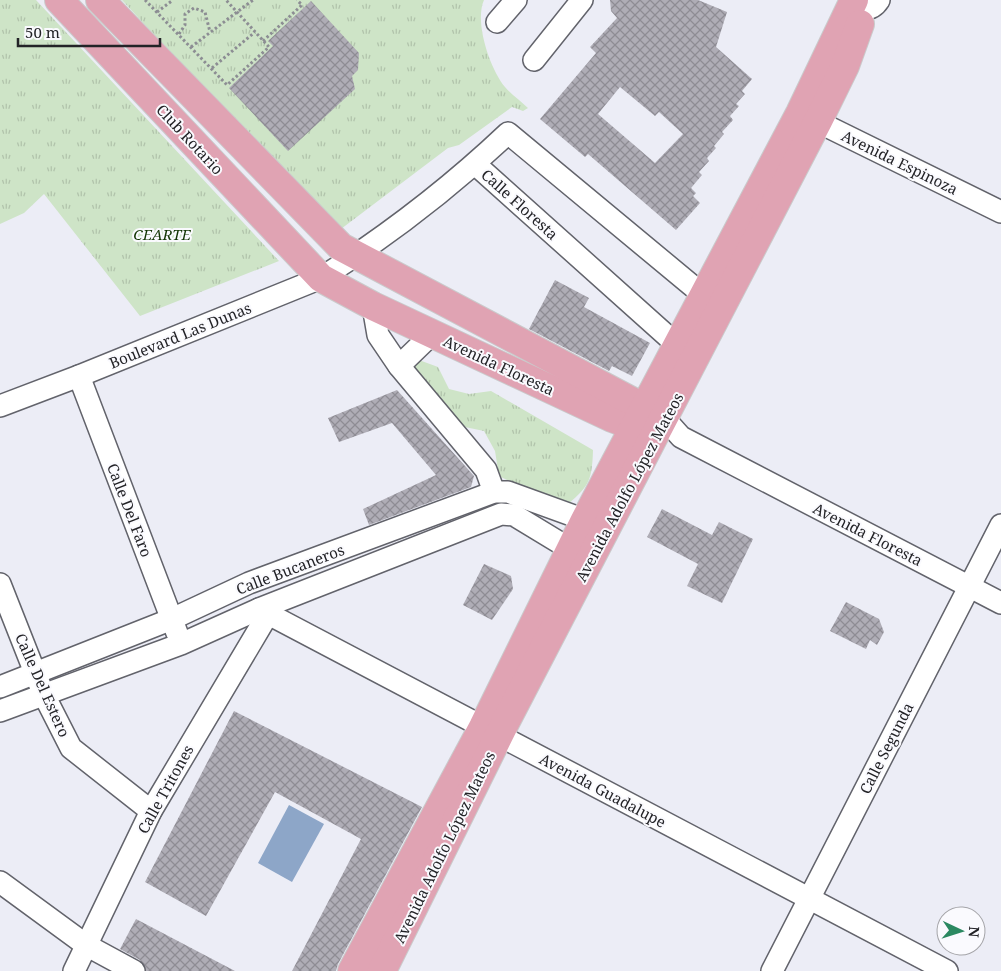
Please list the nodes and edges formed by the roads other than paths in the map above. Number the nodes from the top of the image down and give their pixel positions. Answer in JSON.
{"nodes":[{"id":1,"x":59,"y":0,"type":"edge"},
{"id":2,"x":100,"y":0,"type":"edge"},
{"id":3,"x":516,"y":0,"type":"edge"},
{"id":4,"x":582,"y":0,"type":"edge"},
{"id":5,"x":862,"y":2,"type":"edge"},
{"id":6,"x":497,"y":22,"type":"dead end"},
{"id":7,"x":534,"y":60,"type":"dead end"},
{"id":8,"x":809,"y":117,"type":"junction"},
{"id":9,"x":475,"y":164,"type":"junction"},
{"id":10,"x":1001,"y":212,"type":"edge"},
{"id":11,"x":356,"y":256,"type":"junction"},
{"id":12,"x":321,"y":278,"type":"junction"},
{"id":13,"x":702,"y":294,"type":"junction"},
{"id":14,"x":373,"y":306,"type":"junction"},
{"id":15,"x":432,"y":334,"type":"junction"},
{"id":16,"x":676,"y":344,"type":"junction"},
{"id":17,"x":399,"y":366,"type":"junction"},
{"id":18,"x":79,"y":376,"type":"junction"},
{"id":19,"x":0,"y":406,"type":"edge"},
{"id":20,"x":656,"y":425,"type":"junction"},
{"id":21,"x":494,"y":492,"type":"junction"},
{"id":22,"x":585,"y":520,"type":"junction"},
{"id":23,"x":1001,"y":524,"type":"edge"},
{"id":24,"x":570,"y":549,"type":"junction"},
{"id":25,"x":249,"y":583,"type":"junction"},
{"id":26,"x":0,"y":584,"type":"edge"},
{"id":27,"x":969,"y":587,"type":"junction"},
{"id":28,"x":1001,"y":603,"type":"edge"},
{"id":29,"x":264,"y":612,"type":"junction"},
{"id":30,"x":172,"y":619,"type":"junction"},
{"id":31,"x":181,"y":644,"type":"junction"},
{"id":32,"x":36,"y":673,"type":"junction"},
{"id":33,"x":0,"y":686,"type":"edge"},
{"id":34,"x":43,"y":693,"type":"junction"},
{"id":35,"x":0,"y":711,"type":"edge"},
{"id":36,"x":491,"y":731,"type":"junction"},
{"id":37,"x":151,"y":811,"type":"junction"},
{"id":38,"x":0,"y":882,"type":"edge"},
{"id":39,"x":809,"y":898,"type":"junction"},
{"id":40,"x":86,"y":945,"type":"junction"},
{"id":41,"x":74,"y":971,"type":"edge"},
{"id":42,"x":134,"y":971,"type":"edge"},
{"id":43,"x":352,"y":971,"type":"edge"},
{"id":44,"x":382,"y":971,"type":"edge"},
{"id":45,"x":772,"y":971,"type":"edge"},
{"id":46,"x":947,"y":971,"type":"edge"}],
"edges":[{"from":1,"to":12,"type":"main road","name":"Club Rotario"},
{"from":2,"to":11,"type":"main road"},
{"from":3,"to":6,"type":"street"},
{"from":4,"to":7,"type":"street"},
{"from":5,"to":8,"type":"main road"},
{"from":8,"to":10,"type":"street","name":"Avenida Espinoza"},
{"from":8,"to":13,"type":"main road","name":"Avenida Adolfo López Mateos"},
{"from":8,"to":20,"type":"main road","name":"Avenida Adolfo López Mateos"},
{"from":9,"to":11,"type":"street","name":"Calle Floresta"},
{"from":9,"to":13,"type":"street"},
{"from":9,"to":16,"type":"street","name":"Calle Floresta"},
{"from":11,"to":12,"type":"street","name":"Boulevard Las Dunas"},
{"from":11,"to":20,"type":"main road","name":"Avenida Floresta"},
{"from":12,"to":14,"type":"main road","name":"Avenida Floresta"},
{"from":12,"to":18,"type":"street","name":"Boulevard Las Dunas"},
{"from":13,"to":16,"type":"main road","name":"Avenida Adolfo López Mateos"},
{"from":14,"to":15,"type":"main road","name":"Avenida Floresta"},
{"from":14,"to":17,"type":"street"},
{"from":15,"to":17,"type":"street"},
{"from":15,"to":20,"type":"main road","name":"Avenida Floresta"},
{"from":16,"to":20,"type":"main road","name":"Avenida Adolfo López Mateos"},
{"from":17,"to":21,"type":"street"},
{"from":18,"to":19,"type":"street","name":"Boulevard Las Dunas"},
{"from":18,"to":30,"type":"street","name":"Calle Del Faro"},
{"from":20,"to":22,"type":"main road","name":"Avenida Adolfo López Mateos"},
{"from":20,"to":27,"type":"street","name":"Avenida Floresta"},
{"from":20,"to":36,"type":"main road","name":"Avenida Adolfo López Mateos"},
{"from":21,"to":22,"type":"street","name":"Calle Bucaneros"},
{"from":21,"to":25,"type":"street","name":"Calle Bucaneros"},
{"from":22,"to":24,"type":"main road","name":"Avenida Adolfo López Mateos"},
{"from":23,"to":27,"type":"street","name":"Calle Segunda"},
{"from":24,"to":29,"type":"street","name":"Calle Bucaneros"},
{"from":24,"to":36,"type":"main road","name":"Avenida Adolfo López Mateos"},
{"from":25,"to":29,"type":"street"},
{"from":25,"to":30,"type":"street","name":"Calle Bucaneros"},
{"from":26,"to":32,"type":"street","name":"Calle Del Estero"},
{"from":27,"to":28,"type":"street","name":"Avenida Floresta"},
{"from":27,"to":39,"type":"street","name":"Calle Segunda"},
{"from":29,"to":31,"type":"street","name":"Calle Bucaneros"},
{"from":29,"to":36,"type":"street","name":"Avenida Guadalupe"},
{"from":29,"to":37,"type":"street","name":"Calle Tritones"},
{"from":30,"to":31,"type":"street","name":"Calle Del Faro"},
{"from":30,"to":32,"type":"street","name":"Calle Bucaneros"},
{"from":31,"to":34,"type":"street","name":"Calle Bucaneros"},
{"from":32,"to":33,"type":"street","name":"Calle Bucaneros"},
{"from":32,"to":34,"type":"street","name":"Calle Del Estero"},
{"from":34,"to":35,"type":"street","name":"Calle Bucaneros"},
{"from":34,"to":37,"type":"street","name":"Calle Del Estero"},
{"from":36,"to":39,"type":"street","name":"Avenida Guadalupe"},
{"from":36,"to":43,"type":"main road","name":"Avenida Adolfo López Mateos"},
{"from":36,"to":44,"type":"main road","name":"Avenida Adolfo López Mateos"},
{"from":37,"to":40,"type":"street","name":"Calle Tritones"},
{"from":38,"to":40,"type":"street"},
{"from":39,"to":45,"type":"street","name":"Calle Segunda"},
{"from":39,"to":46,"type":"street","name":"Avenida Guadalupe"},
{"from":40,"to":41,"type":"street","name":"Calle Tritones"},
{"from":40,"to":42,"type":"street"}]}
